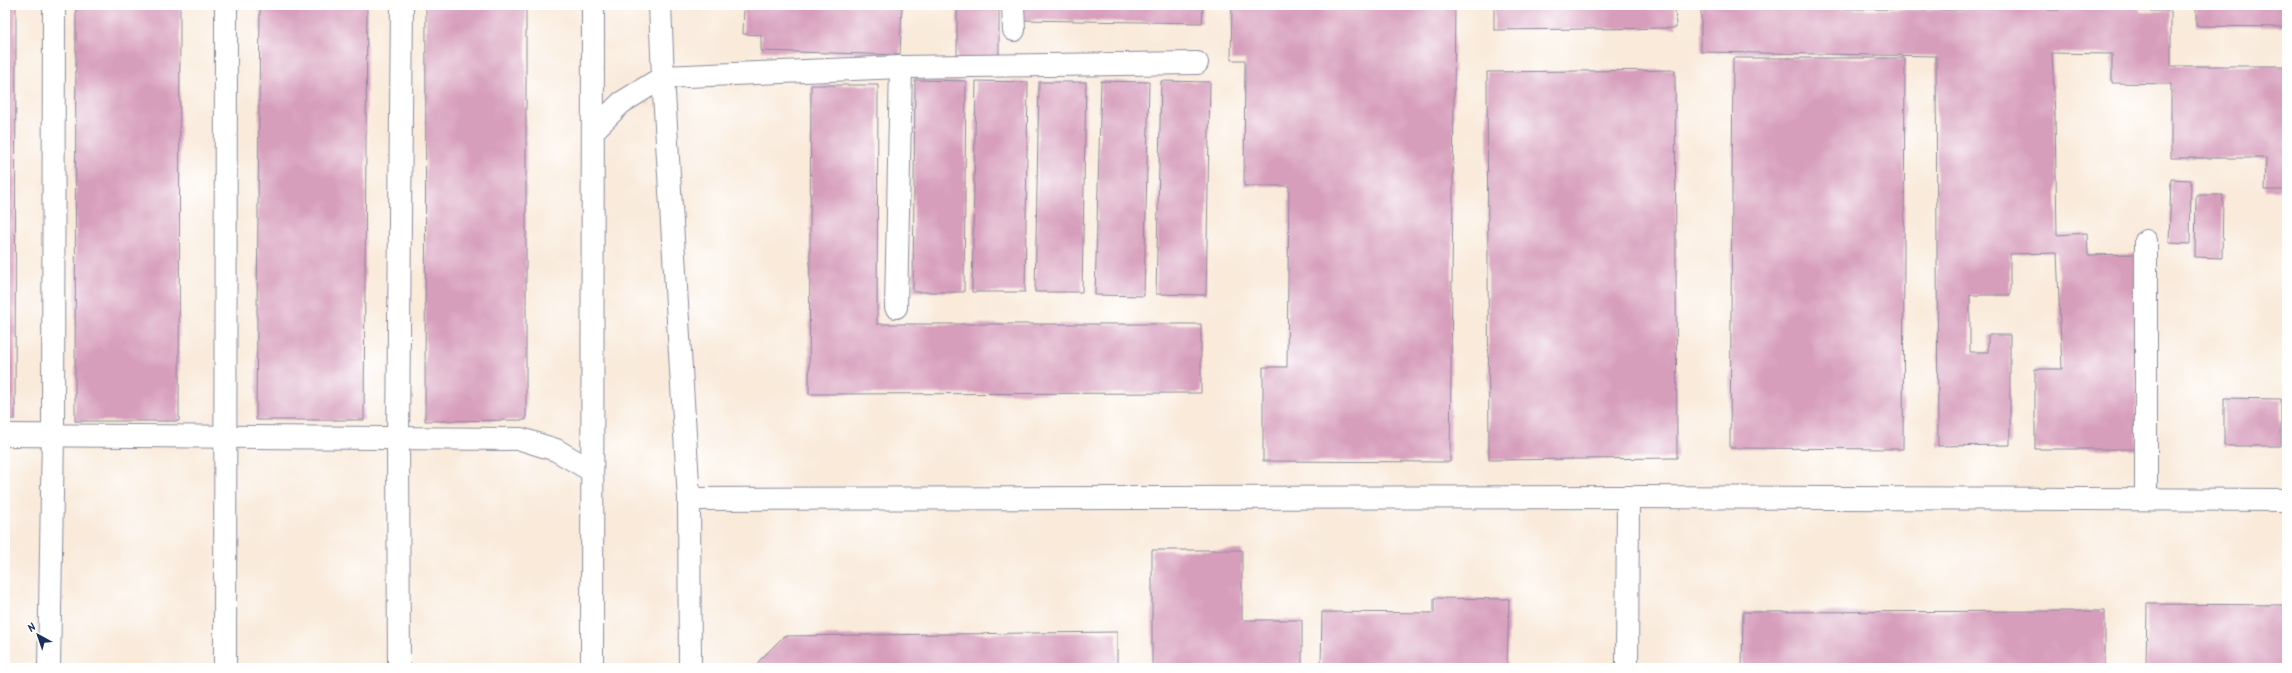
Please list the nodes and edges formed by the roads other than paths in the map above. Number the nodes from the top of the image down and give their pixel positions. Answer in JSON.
{"nodes":[{"id":1,"x":54,"y":5,"type":"edge"},
{"id":2,"x":226,"y":5,"type":"edge"},
{"id":3,"x":402,"y":5,"type":"edge"},
{"id":4,"x":593,"y":5,"type":"edge"},
{"id":5,"x":660,"y":5,"type":"edge"},
{"id":6,"x":1013,"y":5,"type":"edge"},
{"id":7,"x":1014,"y":30,"type":"dead end"},
{"id":8,"x":1197,"y":62,"type":"dead end"},
{"id":9,"x":900,"y":67,"type":"junction"},
{"id":10,"x":663,"y":77,"type":"junction"},
{"id":11,"x":593,"y":131,"type":"junction"},
{"id":12,"x":2146,"y":241,"type":"dead end"},
{"id":13,"x":896,"y":307,"type":"dead end"},
{"id":14,"x":5,"y":436,"type":"edge"},
{"id":15,"x":53,"y":436,"type":"junction"},
{"id":16,"x":226,"y":437,"type":"junction"},
{"id":17,"x":398,"y":438,"type":"junction"},
{"id":18,"x":592,"y":470,"type":"junction"},
{"id":19,"x":1628,"y":497,"type":"junction"},
{"id":20,"x":689,"y":499,"type":"junction"},
{"id":21,"x":2146,"y":499,"type":"junction"},
{"id":22,"x":2287,"y":500,"type":"edge"},
{"id":23,"x":49,"y":668,"type":"edge"},
{"id":24,"x":226,"y":668,"type":"edge"},
{"id":25,"x":399,"y":668,"type":"edge"},
{"id":26,"x":592,"y":668,"type":"edge"},
{"id":27,"x":690,"y":668,"type":"edge"},
{"id":28,"x":1627,"y":668,"type":"edge"}],
"edges":[{"from":1,"to":15,"type":"street"},
{"from":2,"to":16,"type":"street"},
{"from":3,"to":17,"type":"street"},
{"from":4,"to":11,"type":"street"},
{"from":5,"to":10,"type":"street"},
{"from":6,"to":7,"type":"street"},
{"from":8,"to":9,"type":"street"},
{"from":9,"to":10,"type":"street"},
{"from":9,"to":13,"type":"street"},
{"from":10,"to":11,"type":"street"},
{"from":10,"to":20,"type":"street"},
{"from":11,"to":18,"type":"street"},
{"from":12,"to":21,"type":"street"},
{"from":14,"to":15,"type":"street"},
{"from":15,"to":16,"type":"street"},
{"from":15,"to":23,"type":"street"},
{"from":16,"to":17,"type":"street"},
{"from":16,"to":24,"type":"street"},
{"from":17,"to":18,"type":"street"},
{"from":17,"to":25,"type":"street"},
{"from":18,"to":26,"type":"street"},
{"from":19,"to":20,"type":"street"},
{"from":19,"to":21,"type":"street"},
{"from":19,"to":28,"type":"street"},
{"from":20,"to":27,"type":"street"},
{"from":21,"to":22,"type":"street"}]}
